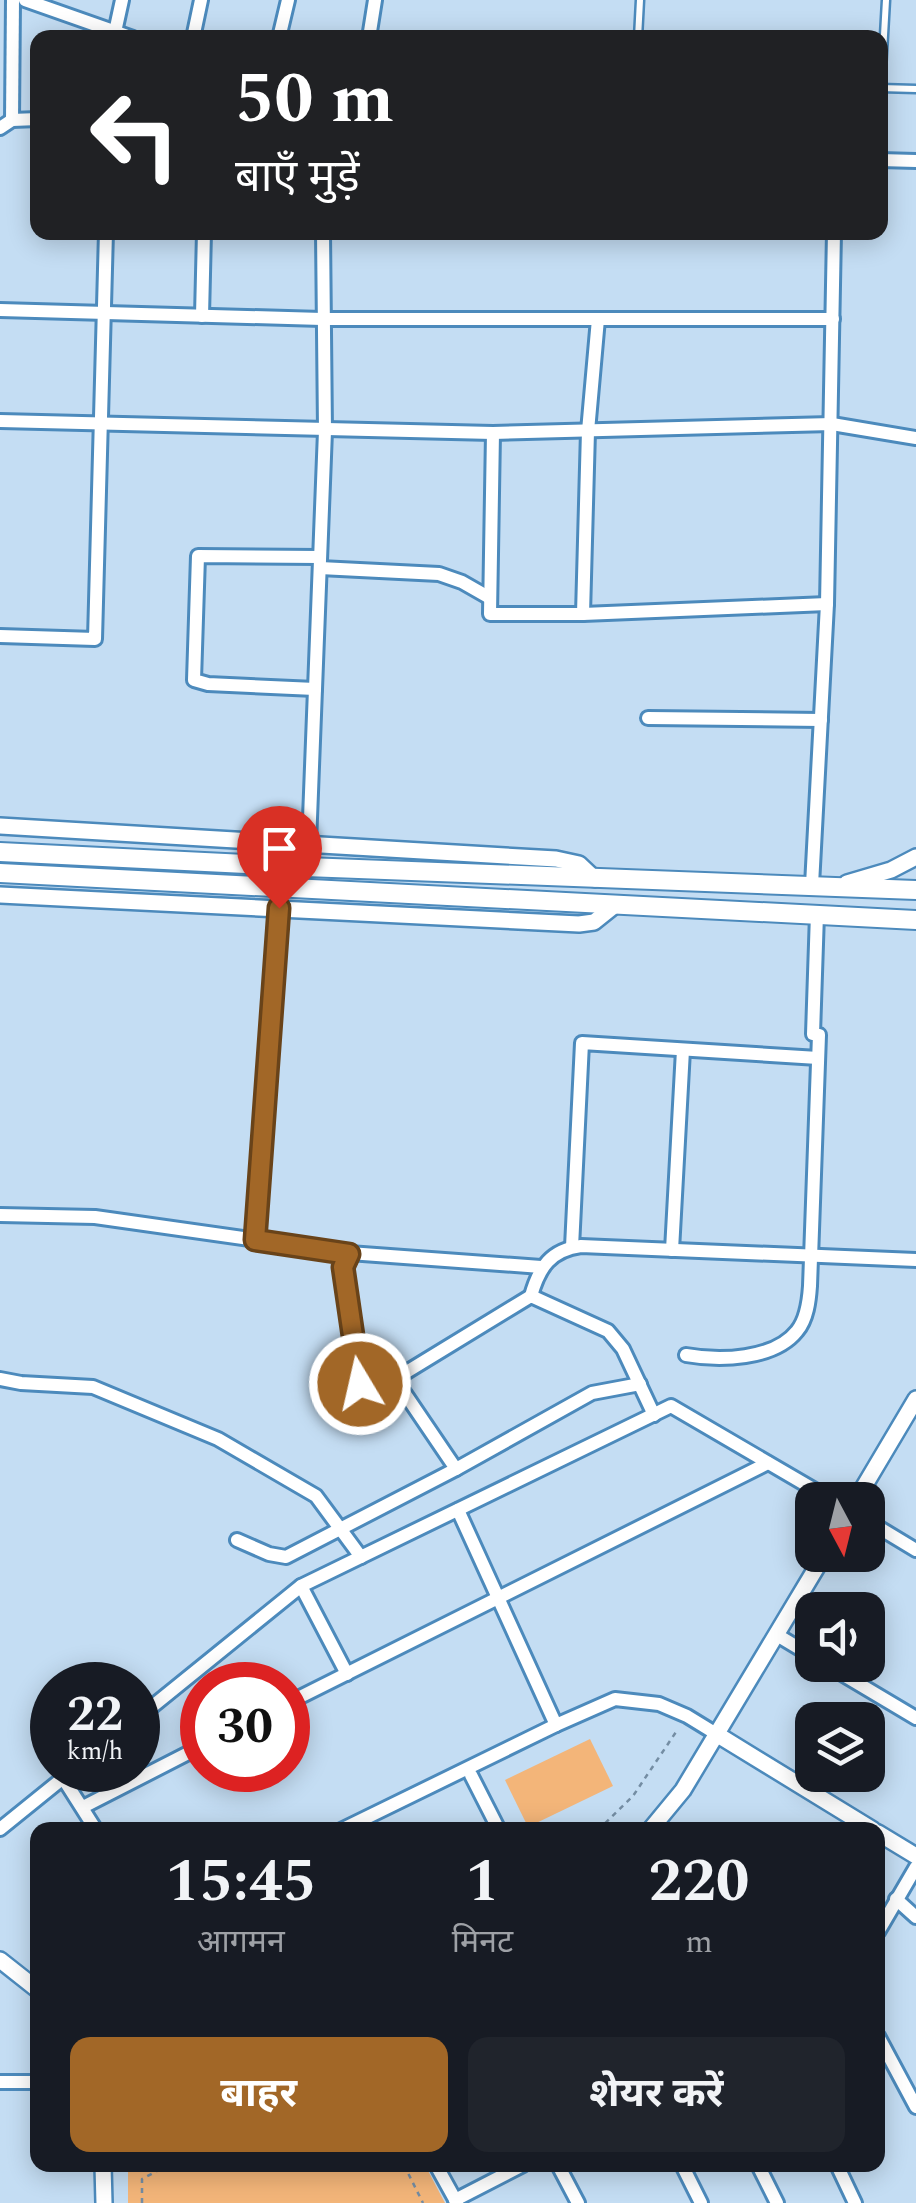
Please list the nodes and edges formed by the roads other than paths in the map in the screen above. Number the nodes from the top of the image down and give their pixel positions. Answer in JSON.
{"nodes":[{"id":1,"x":13,"y":0,"type":"edge"},
{"id":2,"x":26,"y":0,"type":"edge"},
{"id":3,"x":122,"y":0,"type":"edge"},
{"id":4,"x":201,"y":0,"type":"edge"},
{"id":5,"x":288,"y":0,"type":"edge"},
{"id":6,"x":375,"y":0,"type":"edge"},
{"id":7,"x":640,"y":0,"type":"edge"},
{"id":8,"x":886,"y":0,"type":"edge"},
{"id":9,"x":109,"y":30,"type":"edge"},
{"id":10,"x":115,"y":30,"type":"edge"},
{"id":11,"x":194,"y":30,"type":"edge"},
{"id":12,"x":281,"y":30,"type":"edge"},
{"id":13,"x":370,"y":30,"type":"edge"},
{"id":14,"x":638,"y":30,"type":"edge"},
{"id":15,"x":884,"y":30,"type":"edge"},
{"id":16,"x":888,"y":88,"type":"edge"},
{"id":17,"x":916,"y":89,"type":"edge"},
{"id":18,"x":6,"y":124,"type":"edge"},
{"id":19,"x":888,"y":160,"type":"edge"},
{"id":20,"x":916,"y":161,"type":"edge"},
{"id":21,"x":106,"y":240,"type":"edge"},
{"id":22,"x":204,"y":240,"type":"edge"},
{"id":23,"x":323,"y":240,"type":"edge"},
{"id":24,"x":834,"y":240,"type":"edge"},
{"id":25,"x":0,"y":310,"type":"edge"},
{"id":26,"x":104,"y":313,"type":"junction"},
{"id":27,"x":202,"y":316,"type":"junction"},
{"id":28,"x":322,"y":319,"type":"junction"},
{"id":29,"x":598,"y":319,"type":"junction"},
{"id":30,"x":833,"y":319,"type":"junction"},
{"id":31,"x":0,"y":421,"type":"edge"},
{"id":32,"x":102,"y":423,"type":"junction"},
{"id":33,"x":832,"y":424,"type":"junction"},
{"id":34,"x":588,"y":430,"type":"junction"},
{"id":35,"x":324,"y":431,"type":"junction"},
{"id":36,"x":493,"y":433,"type":"junction"},
{"id":37,"x":916,"y":438,"type":"edge"},
{"id":38,"x":319,"y":562,"type":"junction"},
{"id":39,"x":490,"y":598,"type":"junction"},
{"id":40,"x":827,"y":604,"type":"junction"},
{"id":41,"x":583,"y":614,"type":"junction"},
{"id":42,"x":0,"y":636,"type":"edge"},
{"id":43,"x":315,"y":689,"type":"junction"},
{"id":44,"x":648,"y":718,"type":"dead end"},
{"id":45,"x":821,"y":720,"type":"junction"},
{"id":46,"x":0,"y":826,"type":"edge"},
{"id":47,"x":309,"y":844,"type":"junction"},
{"id":48,"x":0,"y":852,"type":"edge"},
{"id":49,"x":916,"y":857,"type":"edge"},
{"id":50,"x":0,"y":872,"type":"edge"},
{"id":51,"x":595,"y":879,"type":"junction"},
{"id":52,"x":820,"y":885,"type":"junction"},
{"id":53,"x":916,"y":890,"type":"edge"},
{"id":54,"x":0,"y":894,"type":"edge"},
{"id":55,"x":614,"y":906,"type":"junction"},
{"id":56,"x":279,"y":908,"type":"junction"},
{"id":57,"x":817,"y":914,"type":"junction"},
{"id":58,"x":913,"y":922,"type":"edge"},
{"id":59,"x":683,"y":1050,"type":"junction"},
{"id":60,"x":818,"y":1058,"type":"junction"},
{"id":61,"x":0,"y":1215,"type":"edge"},
{"id":62,"x":255,"y":1240,"type":"junction"},
{"id":63,"x":572,"y":1248,"type":"junction"},
{"id":64,"x":672,"y":1250,"type":"junction"},
{"id":65,"x":349,"y":1254,"type":"junction"},
{"id":66,"x":811,"y":1256,"type":"junction"},
{"id":67,"x":916,"y":1260,"type":"edge"},
{"id":68,"x":541,"y":1267,"type":"junction"},
{"id":69,"x":531,"y":1296,"type":"junction"},
{"id":70,"x":686,"y":1356,"type":"dead end"},
{"id":71,"x":395,"y":1378,"type":"junction"},
{"id":72,"x":0,"y":1379,"type":"edge"},
{"id":73,"x":640,"y":1384,"type":"junction"},
{"id":74,"x":915,"y":1402,"type":"edge"},
{"id":75,"x":654,"y":1415,"type":"junction"},
{"id":76,"x":768,"y":1463,"type":"junction"},
{"id":77,"x":456,"y":1468,"type":"junction"},
{"id":78,"x":801,"y":1482,"type":"edge"},
{"id":79,"x":867,"y":1482,"type":"edge"},
{"id":80,"x":458,"y":1510,"type":"junction"},
{"id":81,"x":343,"y":1528,"type":"junction"},
{"id":82,"x":885,"y":1531,"type":"edge"},
{"id":83,"x":237,"y":1540,"type":"dead end"},
{"id":84,"x":916,"y":1550,"type":"edge"},
{"id":85,"x":361,"y":1556,"type":"junction"},
{"id":86,"x":814,"y":1572,"type":"edge"},
{"id":87,"x":301,"y":1586,"type":"junction"},
{"id":88,"x":499,"y":1598,"type":"junction"},
{"id":89,"x":777,"y":1635,"type":"junction"},
{"id":90,"x":795,"y":1646,"type":"edge"},
{"id":91,"x":347,"y":1674,"type":"junction"},
{"id":92,"x":856,"y":1682,"type":"edge"},
{"id":93,"x":310,"y":1692,"type":"edge"},
{"id":94,"x":160,"y":1700,"type":"edge"},
{"id":95,"x":916,"y":1718,"type":"edge"},
{"id":96,"x":556,"y":1724,"type":"junction"},
{"id":97,"x":718,"y":1736,"type":"junction"},
{"id":98,"x":180,"y":1757,"type":"edge"},
{"id":99,"x":471,"y":1775,"type":"dead end"},
{"id":100,"x":46,"y":1792,"type":"edge"},
{"id":101,"x":76,"y":1792,"type":"edge"},
{"id":102,"x":83,"y":1806,"type":"junction"},
{"id":103,"x":92,"y":1822,"type":"edge"},
{"id":104,"x":357,"y":1822,"type":"edge"},
{"id":105,"x":495,"y":1822,"type":"edge"},
{"id":106,"x":657,"y":1822,"type":"edge"},
{"id":107,"x":860,"y":1822,"type":"edge"},
{"id":108,"x":0,"y":1829,"type":"edge"},
{"id":109,"x":885,"y":1837,"type":"edge"},
{"id":110,"x":916,"y":1856,"type":"edge"},
{"id":111,"x":916,"y":1868,"type":"edge"},
{"id":112,"x":896,"y":1899,"type":"junction"},
{"id":113,"x":916,"y":1917,"type":"edge"},
{"id":114,"x":885,"y":1919,"type":"edge"},
{"id":115,"x":0,"y":1960,"type":"edge"},
{"id":116,"x":30,"y":1983,"type":"edge"},
{"id":117,"x":885,"y":2049,"type":"edge"},
{"id":118,"x":0,"y":2082,"type":"edge"},
{"id":119,"x":30,"y":2082,"type":"edge"},
{"id":120,"x":916,"y":2107,"type":"edge"},
{"id":121,"x":103,"y":2172,"type":"edge"},
{"id":122,"x":440,"y":2172,"type":"edge"},
{"id":123,"x":510,"y":2172,"type":"edge"},
{"id":124,"x":562,"y":2172,"type":"edge"},
{"id":125,"x":686,"y":2172,"type":"edge"},
{"id":126,"x":762,"y":2172,"type":"edge"},
{"id":127,"x":840,"y":2172,"type":"edge"},
{"id":128,"x":456,"y":2202,"type":"edge"},
{"id":129,"x":104,"y":2203,"type":"edge"},
{"id":130,"x":578,"y":2203,"type":"edge"},
{"id":131,"x":701,"y":2203,"type":"edge"},
{"id":132,"x":777,"y":2203,"type":"edge"},
{"id":133,"x":855,"y":2203,"type":"edge"}],
"edges":[{"from":1,"to":18,"type":"street"},
{"from":2,"to":9,"type":"street"},
{"from":3,"to":10,"type":"street"},
{"from":4,"to":11,"type":"street"},
{"from":5,"to":12,"type":"street"},
{"from":6,"to":13,"type":"street"},
{"from":7,"to":14,"type":"lane"},
{"from":8,"to":15,"type":"lane"},
{"from":16,"to":17,"type":"lane"},
{"from":19,"to":20,"type":"street"},
{"from":21,"to":26,"type":"street"},
{"from":22,"to":27,"type":"street"},
{"from":23,"to":28,"type":"street"},
{"from":24,"to":30,"type":"street"},
{"from":25,"to":26,"type":"street"},
{"from":26,"to":27,"type":"street"},
{"from":26,"to":32,"type":"street"},
{"from":27,"to":28,"type":"street"},
{"from":28,"to":29,"type":"street"},
{"from":28,"to":35,"type":"street"},
{"from":29,"to":30,"type":"street"},
{"from":29,"to":34,"type":"street"},
{"from":30,"to":33,"type":"street"},
{"from":31,"to":32,"type":"street"},
{"from":32,"to":35,"type":"street"},
{"from":32,"to":42,"type":"street"},
{"from":33,"to":34,"type":"street"},
{"from":33,"to":37,"type":"street"},
{"from":33,"to":40,"type":"street"},
{"from":34,"to":36,"type":"street"},
{"from":34,"to":41,"type":"street"},
{"from":35,"to":36,"type":"street"},
{"from":35,"to":38,"type":"street"},
{"from":36,"to":39,"type":"street"},
{"from":38,"to":39,"type":"street"},
{"from":38,"to":43,"type":"street"},
{"from":38,"to":43,"type":"street"},
{"from":39,"to":41,"type":"street"},
{"from":40,"to":41,"type":"street"},
{"from":40,"to":45,"type":"street"},
{"from":43,"to":47,"type":"street"},
{"from":44,"to":45,"type":"street"},
{"from":45,"to":52,"type":"street"},
{"from":46,"to":47,"type":"street"},
{"from":47,"to":51,"type":"street"},
{"from":48,"to":51,"type":"main road"},
{"from":49,"to":52,"type":"street"},
{"from":50,"to":55,"type":"main road"},
{"from":51,"to":52,"type":"main road"},
{"from":52,"to":53,"type":"main road"},
{"from":54,"to":56,"type":"street"},
{"from":55,"to":56,"type":"street"},
{"from":55,"to":57,"type":"main road"},
{"from":56,"to":62,"type":"street"},
{"from":57,"to":58,"type":"main road"},
{"from":57,"to":60,"type":"street"},
{"from":59,"to":60,"type":"street"},
{"from":59,"to":63,"type":"street"},
{"from":59,"to":64,"type":"street"},
{"from":60,"to":66,"type":"street"},
{"from":61,"to":62,"type":"street"},
{"from":62,"to":65,"type":"street"},
{"from":63,"to":64,"type":"street"},
{"from":63,"to":68,"type":"street"},
{"from":64,"to":66,"type":"street"},
{"from":65,"to":68,"type":"street"},
{"from":65,"to":71,"type":"street"},
{"from":66,"to":67,"type":"street"},
{"from":66,"to":70,"type":"street"},
{"from":68,"to":69,"type":"street"},
{"from":69,"to":71,"type":"street"},
{"from":69,"to":73,"type":"street"},
{"from":71,"to":77,"type":"street"},
{"from":72,"to":81,"type":"street"},
{"from":73,"to":75,"type":"street"},
{"from":73,"to":77,"type":"street"},
{"from":74,"to":79,"type":"street"},
{"from":75,"to":76,"type":"street"},
{"from":75,"to":80,"type":"street"},
{"from":76,"to":78,"type":"street"},
{"from":76,"to":88,"type":"street"},
{"from":77,"to":81,"type":"street"},
{"from":80,"to":85,"type":"street"},
{"from":80,"to":88,"type":"street"},
{"from":81,"to":83,"type":"street"},
{"from":81,"to":85,"type":"street"},
{"from":82,"to":84,"type":"street"},
{"from":85,"to":87,"type":"street"},
{"from":86,"to":89,"type":"street"},
{"from":87,"to":91,"type":"street"},
{"from":87,"to":94,"type":"street"},
{"from":88,"to":91,"type":"street"},
{"from":88,"to":96,"type":"street"},
{"from":89,"to":90,"type":"street"},
{"from":89,"to":97,"type":"street"},
{"from":91,"to":93,"type":"street"},
{"from":92,"to":95,"type":"street"},
{"from":96,"to":97,"type":"street"},
{"from":96,"to":104,"type":"street"},
{"from":97,"to":106,"type":"street"},
{"from":97,"to":107,"type":"street"},
{"from":98,"to":102,"type":"street"},
{"from":99,"to":105,"type":"street"},
{"from":100,"to":108,"type":"street"},
{"from":101,"to":102,"type":"street"},
{"from":102,"to":103,"type":"street"},
{"from":109,"to":110,"type":"street"},
{"from":111,"to":112,"type":"street"},
{"from":112,"to":113,"type":"street"},
{"from":112,"to":114,"type":"street"},
{"from":115,"to":116,"type":"street"},
{"from":117,"to":120,"type":"street"},
{"from":118,"to":119,"type":"street"},
{"from":121,"to":129,"type":"street"},
{"from":122,"to":128,"type":"street"},
{"from":123,"to":128,"type":"street"},
{"from":124,"to":130,"type":"street"},
{"from":125,"to":131,"type":"street"},
{"from":126,"to":132,"type":"street"},
{"from":127,"to":133,"type":"street"}]}
